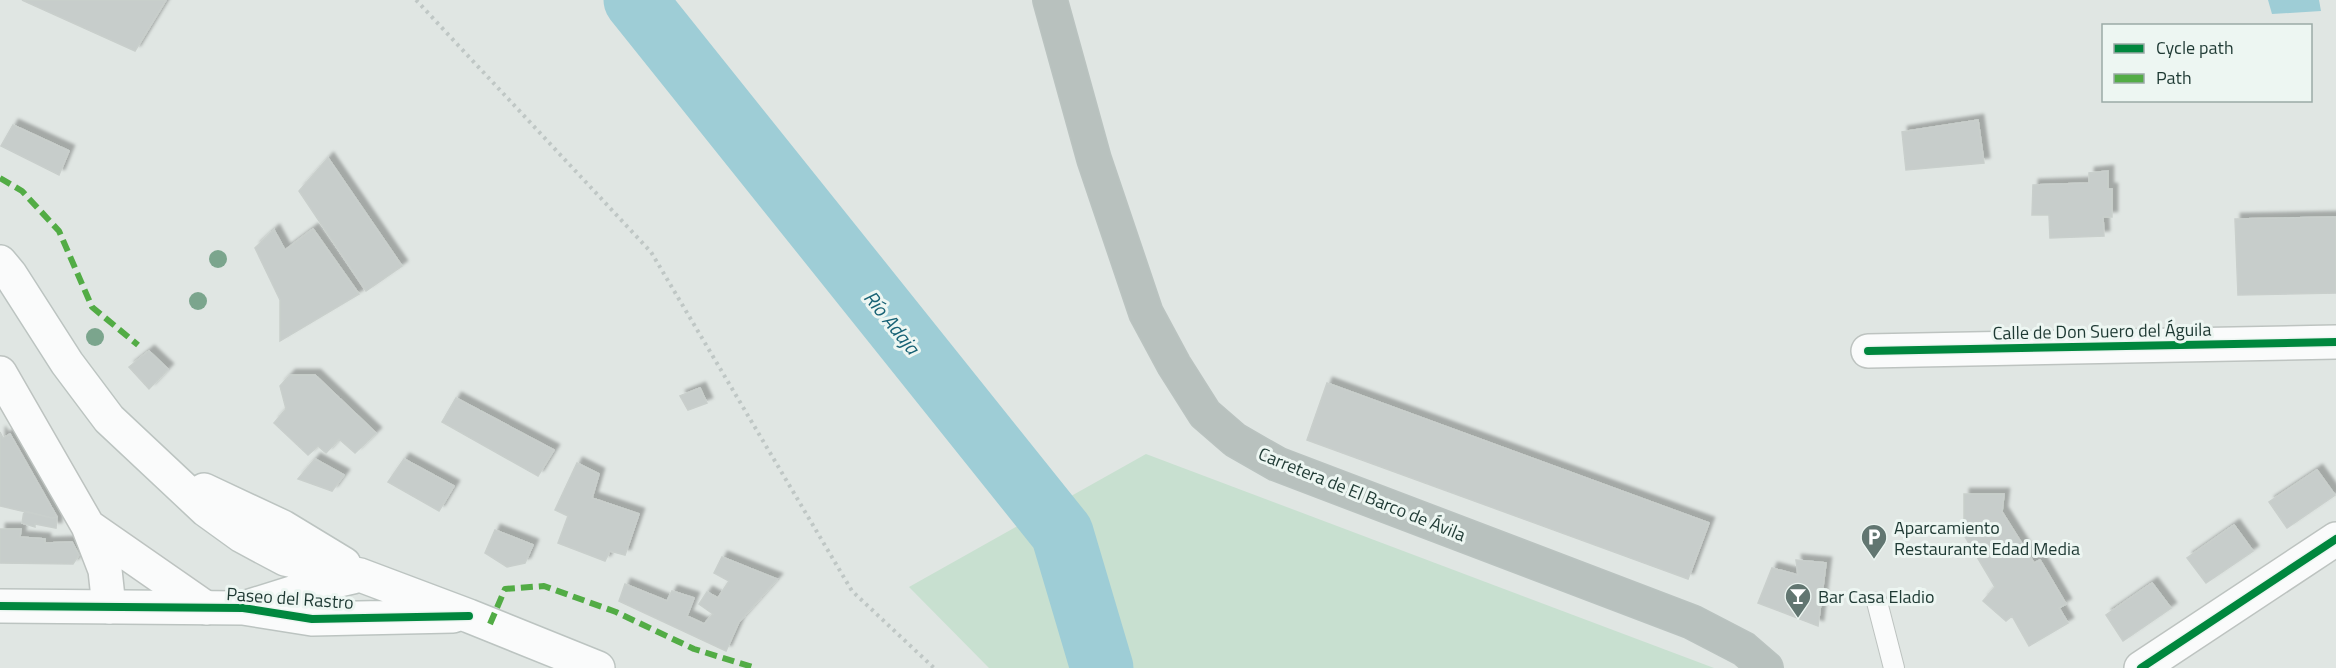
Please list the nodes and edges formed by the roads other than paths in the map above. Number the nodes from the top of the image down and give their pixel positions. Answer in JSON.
{"nodes":[{"id":1,"x":1050,"y":0,"type":"edge"},
{"id":2,"x":0,"y":262,"type":"edge"},
{"id":3,"x":2336,"y":342,"type":"edge"},
{"id":4,"x":1868,"y":351,"type":"dead end"},
{"id":5,"x":0,"y":373,"type":"edge"},
{"id":6,"x":165,"y":471,"type":"junction"},
{"id":7,"x":88,"y":526,"type":"junction"},
{"id":8,"x":2336,"y":539,"type":"edge"},
{"id":9,"x":285,"y":559,"type":"junction"},
{"id":10,"x":360,"y":575,"type":"junction"},
{"id":11,"x":283,"y":597,"type":"junction"},
{"id":12,"x":1877,"y":602,"type":"dead end"},
{"id":13,"x":0,"y":606,"type":"edge"},
{"id":14,"x":109,"y":607,"type":"junction"},
{"id":15,"x":206,"y":608,"type":"junction"},
{"id":16,"x":243,"y":608,"type":"junction"},
{"id":17,"x":470,"y":616,"type":"junction"},
{"id":18,"x":312,"y":619,"type":"junction"},
{"id":19,"x":598,"y":668,"type":"edge"},
{"id":20,"x":1766,"y":668,"type":"edge"},
{"id":21,"x":1894,"y":668,"type":"edge"},
{"id":22,"x":2141,"y":668,"type":"edge"}],
"edges":[{"from":1,"to":20,"type":"highway","name":"Carretera de El Barco de Ávila"},
{"from":2,"to":6,"type":"street"},
{"from":3,"to":4,"type":"street","name":"Calle de Don Suero del Águila"},
{"from":5,"to":7,"type":"street"},
{"from":6,"to":9,"type":"street"},
{"from":6,"to":10,"type":"street"},
{"from":7,"to":14,"type":"street"},
{"from":7,"to":15,"type":"street"},
{"from":8,"to":22,"type":"street"},
{"from":9,"to":10,"type":"street"},
{"from":9,"to":11,"type":"street","name":"Paseo del Rastro"},
{"from":10,"to":11,"type":"street","name":"Paseo del Rastro"},
{"from":10,"to":17,"type":"street"},
{"from":10,"to":18,"type":"street","name":"Paseo del Rastro"},
{"from":11,"to":16,"type":"street","name":"Paseo del Rastro"},
{"from":12,"to":21,"type":"lane"},
{"from":13,"to":14,"type":"street","name":"Paseo del Rastro"},
{"from":14,"to":15,"type":"street","name":"Paseo del Rastro"},
{"from":15,"to":16,"type":"street","name":"Paseo del Rastro"},
{"from":16,"to":18,"type":"street","name":"Paseo del Rastro"},
{"from":17,"to":18,"type":"street","name":"Paseo del Rastro"},
{"from":17,"to":19,"type":"street"}]}
